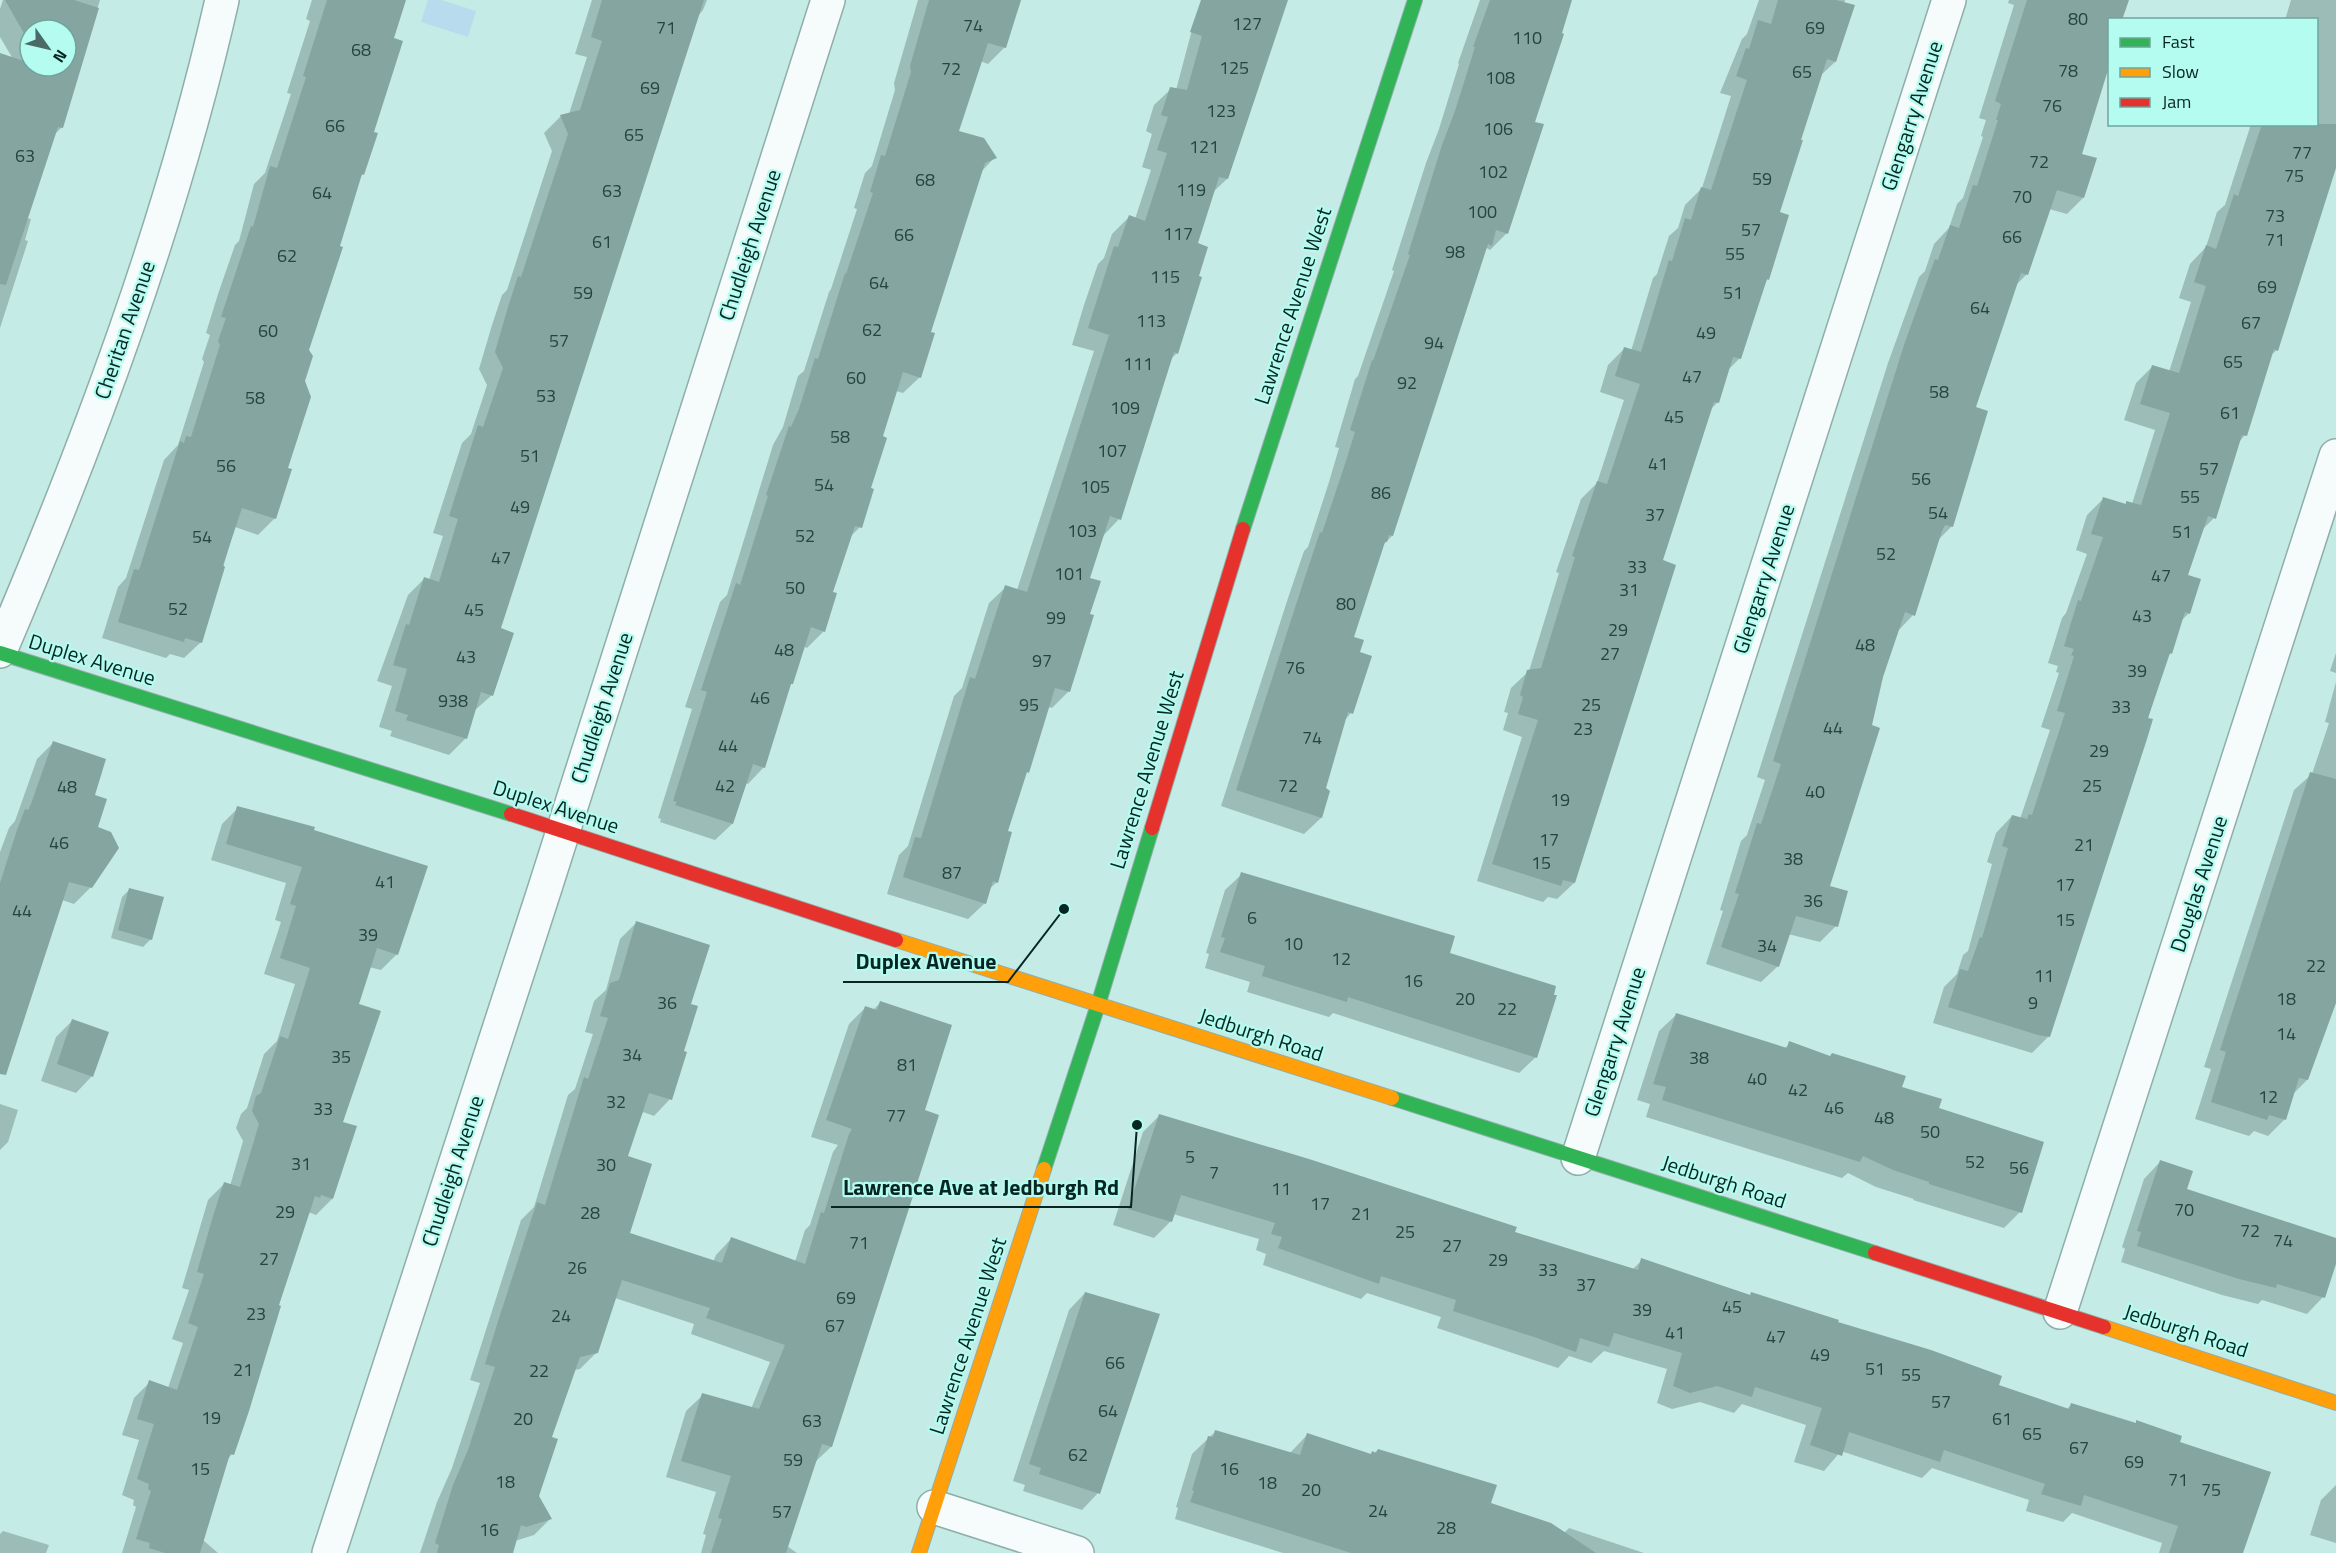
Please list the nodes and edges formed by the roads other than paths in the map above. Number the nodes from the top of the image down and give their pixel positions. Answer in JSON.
{"nodes":[{"id":1,"x":222,"y":0,"type":"edge"},
{"id":2,"x":828,"y":0,"type":"edge"},
{"id":3,"x":1415,"y":0,"type":"edge"},
{"id":4,"x":1949,"y":0,"type":"edge"},
{"id":5,"x":2336,"y":456,"type":"edge"},
{"id":6,"x":0,"y":652,"type":"edge"},
{"id":7,"x":562,"y":830,"type":"junction"},
{"id":8,"x":1098,"y":1005,"type":"junction"},
{"id":9,"x":1578,"y":1158,"type":"junction"},
{"id":10,"x":2060,"y":1312,"type":"junction"},
{"id":11,"x":2336,"y":1403,"type":"edge"},
{"id":12,"x":934,"y":1507,"type":"junction"},
{"id":13,"x":329,"y":1553,"type":"edge"},
{"id":14,"x":919,"y":1553,"type":"edge"},
{"id":15,"x":1077,"y":1553,"type":"edge"}],
"edges":[{"from":1,"to":6,"type":"street","name":"Cheritan Avenue"},
{"from":2,"to":7,"type":"street","name":"Chudleigh Avenue"},
{"from":3,"to":8,"type":"street","name":"Lawrence Avenue West"},
{"from":4,"to":9,"type":"street","name":"Glengarry Avenue"},
{"from":5,"to":10,"type":"street","name":"Douglas Avenue"},
{"from":6,"to":7,"type":"street","name":"Duplex Avenue"},
{"from":7,"to":8,"type":"street","name":"Duplex Avenue"},
{"from":7,"to":13,"type":"street","name":"Chudleigh Avenue"},
{"from":8,"to":9,"type":"street","name":"Jedburgh Road"},
{"from":8,"to":12,"type":"street","name":"Lawrence Avenue West"},
{"from":9,"to":10,"type":"street","name":"Jedburgh Road"},
{"from":10,"to":11,"type":"street","name":"Jedburgh Road"},
{"from":12,"to":14,"type":"street","name":"Lawrence Avenue West"},
{"from":12,"to":15,"type":"street"}]}
